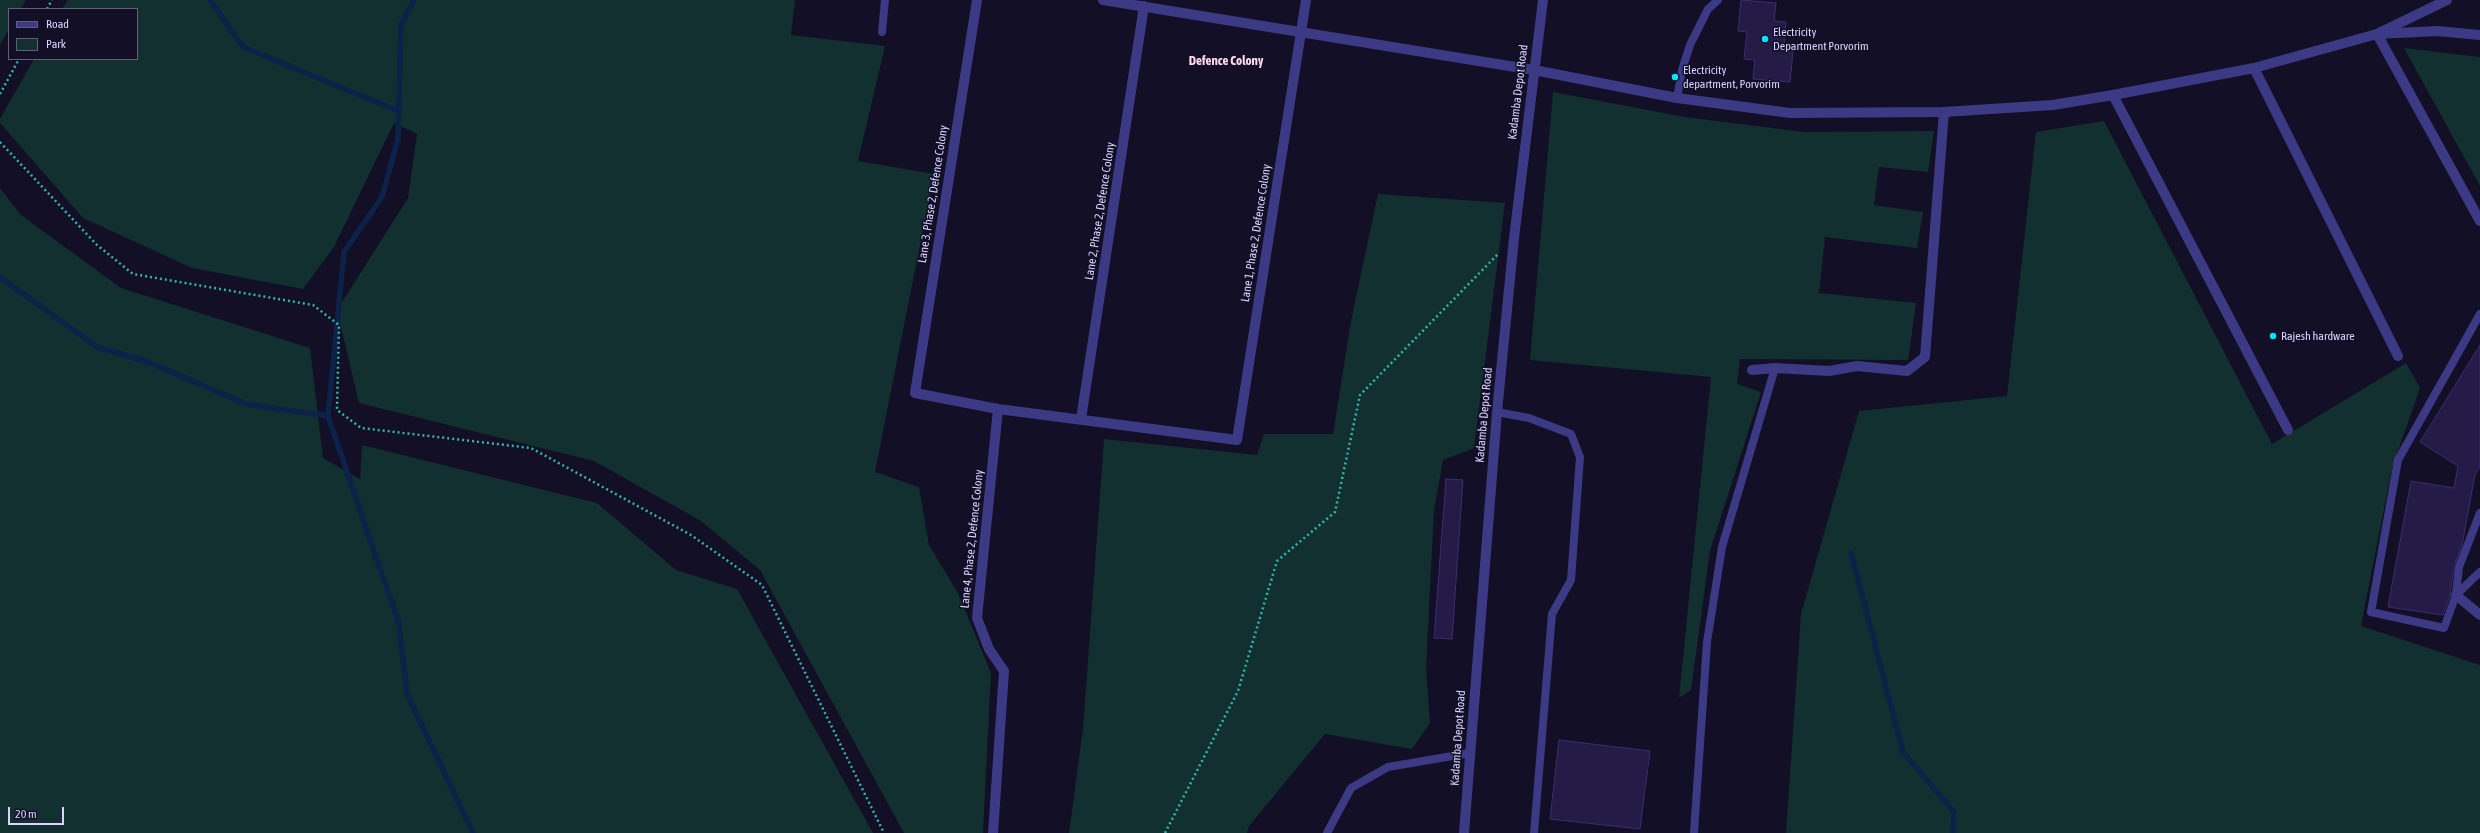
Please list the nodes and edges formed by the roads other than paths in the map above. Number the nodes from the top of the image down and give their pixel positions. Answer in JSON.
{"nodes":[{"id":1,"x":885,"y":0,"type":"edge"},
{"id":2,"x":977,"y":0,"type":"edge"},
{"id":3,"x":1103,"y":0,"type":"edge"},
{"id":4,"x":1306,"y":0,"type":"edge"},
{"id":5,"x":1543,"y":0,"type":"edge"},
{"id":6,"x":1718,"y":0,"type":"edge"},
{"id":7,"x":2447,"y":0,"type":"edge"},
{"id":8,"x":1128,"y":2,"type":"edge"},
{"id":9,"x":1144,"y":6,"type":"junction"},
{"id":10,"x":1302,"y":31,"type":"junction"},
{"id":11,"x":882,"y":32,"type":"dead end"},
{"id":12,"x":2377,"y":34,"type":"junction"},
{"id":13,"x":2480,"y":35,"type":"edge"},
{"id":14,"x":2254,"y":68,"type":"junction"},
{"id":15,"x":1534,"y":70,"type":"junction"},
{"id":16,"x":2113,"y":95,"type":"junction"},
{"id":17,"x":1677,"y":98,"type":"junction"},
{"id":18,"x":1944,"y":112,"type":"junction"},
{"id":19,"x":2480,"y":221,"type":"edge"},
{"id":20,"x":2480,"y":314,"type":"edge"},
{"id":21,"x":2398,"y":356,"type":"dead end"},
{"id":22,"x":1775,"y":368,"type":"junction"},
{"id":23,"x":1752,"y":370,"type":"dead end"},
{"id":24,"x":998,"y":409,"type":"junction"},
{"id":25,"x":1497,"y":412,"type":"junction"},
{"id":26,"x":1081,"y":419,"type":"junction"},
{"id":27,"x":2288,"y":430,"type":"dead end"},
{"id":28,"x":2480,"y":513,"type":"edge"},
{"id":29,"x":2480,"y":572,"type":"edge"},
{"id":30,"x":2456,"y":595,"type":"junction"},
{"id":31,"x":2480,"y":615,"type":"edge"},
{"id":32,"x":1470,"y":753,"type":"junction"},
{"id":33,"x":1694,"y":832,"type":"dead end"},
{"id":34,"x":993,"y":833,"type":"edge"},
{"id":35,"x":1327,"y":833,"type":"edge"},
{"id":36,"x":1464,"y":833,"type":"edge"},
{"id":37,"x":1534,"y":833,"type":"edge"}],
"edges":[{"from":1,"to":11,"type":"lane"},
{"from":2,"to":24,"type":"street","name":"Lane 3, Phase 2, Defence Colony"},
{"from":3,"to":8,"type":"street"},
{"from":4,"to":10,"type":"street","name":"Lane 1, Phase 2, Defence Colony"},
{"from":5,"to":15,"type":"street","name":"Kadamba Depot Road"},
{"from":6,"to":17,"type":"lane"},
{"from":7,"to":12,"type":"street"},
{"from":8,"to":9,"type":"street"},
{"from":9,"to":10,"type":"street"},
{"from":9,"to":26,"type":"street","name":"Lane 2, Phase 2, Defence Colony"},
{"from":10,"to":15,"type":"street"},
{"from":10,"to":26,"type":"street","name":"Lane 1, Phase 2, Defence Colony"},
{"from":12,"to":13,"type":"street"},
{"from":12,"to":14,"type":"street"},
{"from":12,"to":19,"type":"street"},
{"from":14,"to":16,"type":"street"},
{"from":14,"to":21,"type":"street"},
{"from":15,"to":17,"type":"street"},
{"from":15,"to":25,"type":"street","name":"Kadamba Depot Road"},
{"from":16,"to":18,"type":"street"},
{"from":16,"to":27,"type":"street"},
{"from":17,"to":18,"type":"street"},
{"from":18,"to":22,"type":"street"},
{"from":20,"to":30,"type":"lane"},
{"from":22,"to":23,"type":"street"},
{"from":22,"to":33,"type":"lane"},
{"from":24,"to":26,"type":"street"},
{"from":24,"to":34,"type":"street","name":"Lane 4, Phase 2, Defence Colony"},
{"from":25,"to":32,"type":"street","name":"Kadamba Depot Road"},
{"from":25,"to":37,"type":"lane"},
{"from":28,"to":30,"type":"lane"},
{"from":29,"to":30,"type":"lane"},
{"from":30,"to":31,"type":"street"},
{"from":32,"to":35,"type":"lane"},
{"from":32,"to":36,"type":"street","name":"Kadamba Depot Road"}]}
